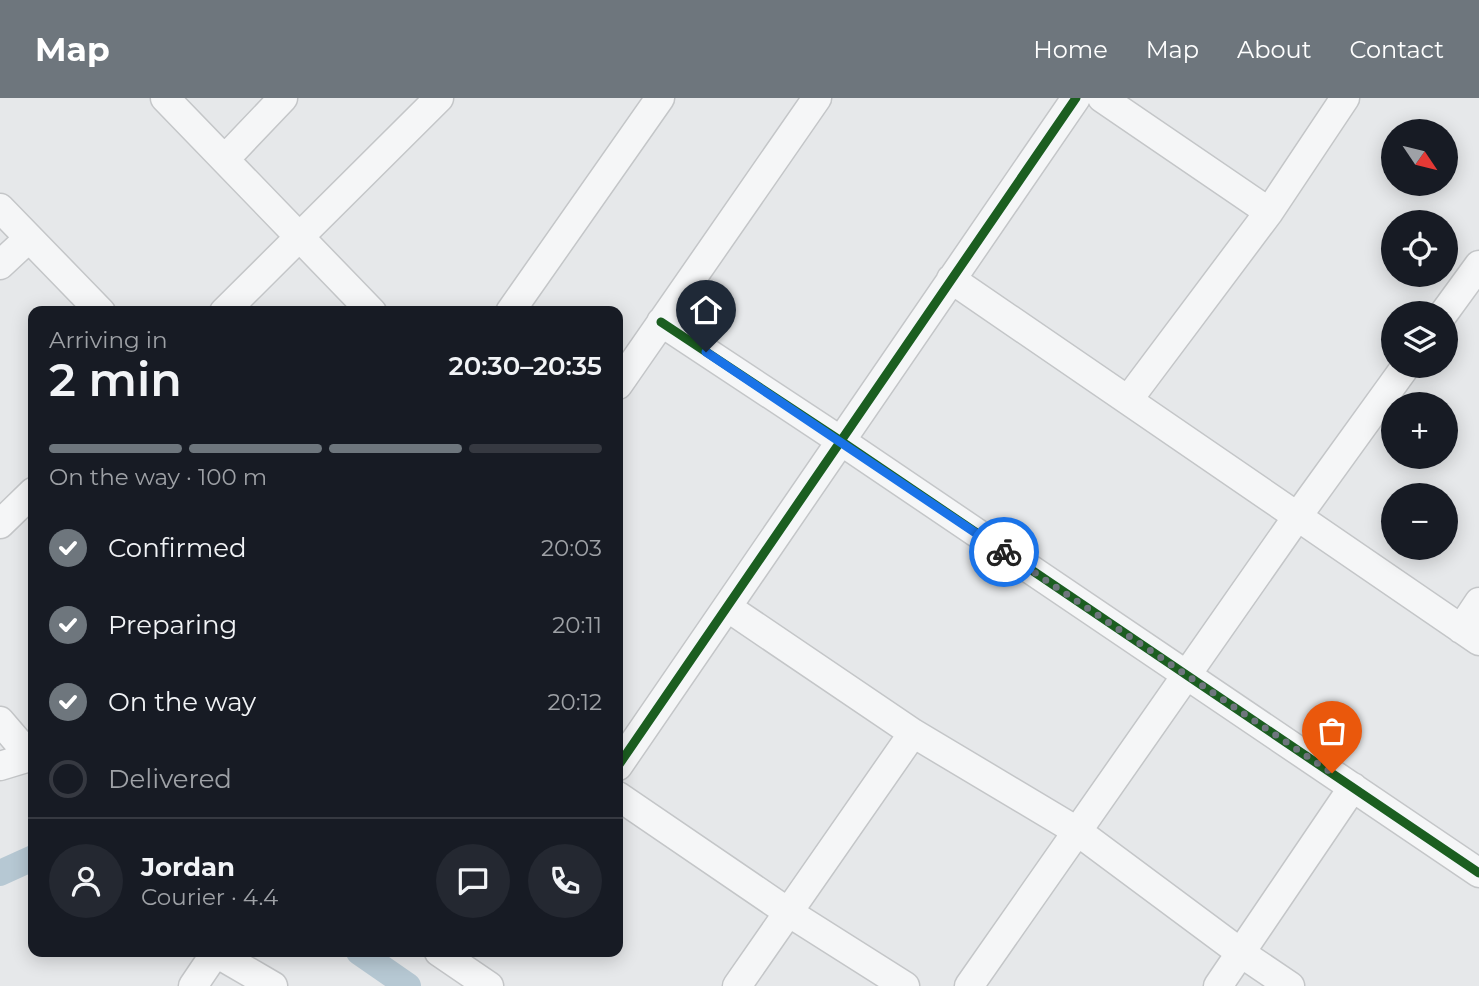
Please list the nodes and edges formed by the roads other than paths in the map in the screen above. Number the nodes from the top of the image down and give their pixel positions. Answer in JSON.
{"nodes":[{"id":1,"x":165,"y":98,"type":"edge"},
{"id":2,"x":283,"y":98,"type":"edge"},
{"id":3,"x":439,"y":98,"type":"edge"},
{"id":4,"x":660,"y":98,"type":"edge"},
{"id":5,"x":817,"y":98,"type":"edge"},
{"id":6,"x":1076,"y":98,"type":"edge"},
{"id":7,"x":1102,"y":98,"type":"edge"},
{"id":8,"x":1345,"y":98,"type":"edge"},
{"id":9,"x":225,"y":159,"type":"junction"},
{"id":10,"x":0,"y":208,"type":"edge"},
{"id":11,"x":1269,"y":212,"type":"junction"},
{"id":12,"x":301,"y":237,"type":"junction"},
{"id":13,"x":29,"y":238,"type":"junction"},
{"id":14,"x":0,"y":265,"type":"edge"},
{"id":15,"x":1479,"y":265,"type":"edge"},
{"id":16,"x":951,"y":279,"type":"junction"},
{"id":17,"x":1453,"y":301,"type":"edge"},
{"id":18,"x":95,"y":306,"type":"edge"},
{"id":19,"x":230,"y":306,"type":"edge"},
{"id":20,"x":366,"y":306,"type":"edge"},
{"id":21,"x":514,"y":306,"type":"edge"},
{"id":22,"x":662,"y":322,"type":"junction"},
{"id":23,"x":623,"y":378,"type":"edge"},
{"id":24,"x":1397,"y":378,"type":"edge"},
{"id":25,"x":1128,"y":401,"type":"junction"},
{"id":26,"x":841,"y":441,"type":"junction"},
{"id":27,"x":28,"y":497,"type":"edge"},
{"id":28,"x":1297,"y":517,"type":"junction"},
{"id":29,"x":0,"y":524,"type":"edge"},
{"id":30,"x":1479,"y":602,"type":"edge"},
{"id":31,"x":727,"y":607,"type":"junction"},
{"id":32,"x":1470,"y":635,"type":"edge"},
{"id":33,"x":1187,"y":675,"type":"junction"},
{"id":34,"x":0,"y":721,"type":"edge"},
{"id":35,"x":913,"y":733,"type":"junction"},
{"id":36,"x":28,"y":753,"type":"edge"},
{"id":37,"x":28,"y":757,"type":"edge"},
{"id":38,"x":623,"y":759,"type":"edge"},
{"id":39,"x":0,"y":766,"type":"edge"},
{"id":40,"x":1353,"y":787,"type":"junction"},
{"id":41,"x":623,"y":799,"type":"edge"},
{"id":42,"x":1077,"y":831,"type":"junction"},
{"id":43,"x":1479,"y":873,"type":"edge"},
{"id":44,"x":788,"y":912,"type":"junction"},
{"id":45,"x":1241,"y":953,"type":"junction"},
{"id":46,"x":213,"y":957,"type":"edge"},
{"id":47,"x":224,"y":957,"type":"edge"},
{"id":48,"x":446,"y":957,"type":"edge"},
{"id":49,"x":193,"y":986,"type":"edge"},
{"id":50,"x":273,"y":986,"type":"edge"},
{"id":51,"x":489,"y":986,"type":"edge"},
{"id":52,"x":737,"y":986,"type":"edge"},
{"id":53,"x":905,"y":986,"type":"edge"},
{"id":54,"x":970,"y":986,"type":"edge"},
{"id":55,"x":1218,"y":986,"type":"edge"},
{"id":56,"x":1290,"y":986,"type":"edge"}],
"edges":[{"from":1,"to":9,"type":"street"},
{"from":2,"to":9,"type":"street"},
{"from":3,"to":12,"type":"street"},
{"from":4,"to":21,"type":"street"},
{"from":5,"to":22,"type":"street"},
{"from":6,"to":16,"type":"street"},
{"from":7,"to":11,"type":"street"},
{"from":8,"to":11,"type":"street"},
{"from":9,"to":12,"type":"street"},
{"from":10,"to":13,"type":"street"},
{"from":11,"to":25,"type":"street"},
{"from":12,"to":19,"type":"street"},
{"from":12,"to":20,"type":"street"},
{"from":13,"to":14,"type":"street"},
{"from":13,"to":18,"type":"street"},
{"from":15,"to":17,"type":"street"},
{"from":16,"to":25,"type":"street"},
{"from":16,"to":26,"type":"street"},
{"from":22,"to":23,"type":"street"},
{"from":22,"to":26,"type":"street"},
{"from":24,"to":28,"type":"street"},
{"from":25,"to":28,"type":"street"},
{"from":26,"to":31,"type":"street"},
{"from":26,"to":33,"type":"street"},
{"from":27,"to":29,"type":"street"},
{"from":28,"to":32,"type":"street"},
{"from":28,"to":33,"type":"street"},
{"from":30,"to":32,"type":"street"},
{"from":31,"to":35,"type":"street"},
{"from":31,"to":38,"type":"street"},
{"from":33,"to":40,"type":"street"},
{"from":33,"to":42,"type":"street"},
{"from":34,"to":36,"type":"street"},
{"from":35,"to":42,"type":"street"},
{"from":35,"to":44,"type":"street"},
{"from":37,"to":39,"type":"street"},
{"from":40,"to":43,"type":"street"},
{"from":40,"to":45,"type":"street"},
{"from":41,"to":44,"type":"street"},
{"from":42,"to":45,"type":"street"},
{"from":42,"to":54,"type":"street"},
{"from":44,"to":52,"type":"street"},
{"from":44,"to":53,"type":"street"},
{"from":45,"to":55,"type":"street"},
{"from":45,"to":56,"type":"street"},
{"from":46,"to":49,"type":"street"},
{"from":47,"to":50,"type":"street"},
{"from":48,"to":51,"type":"street"}]}
